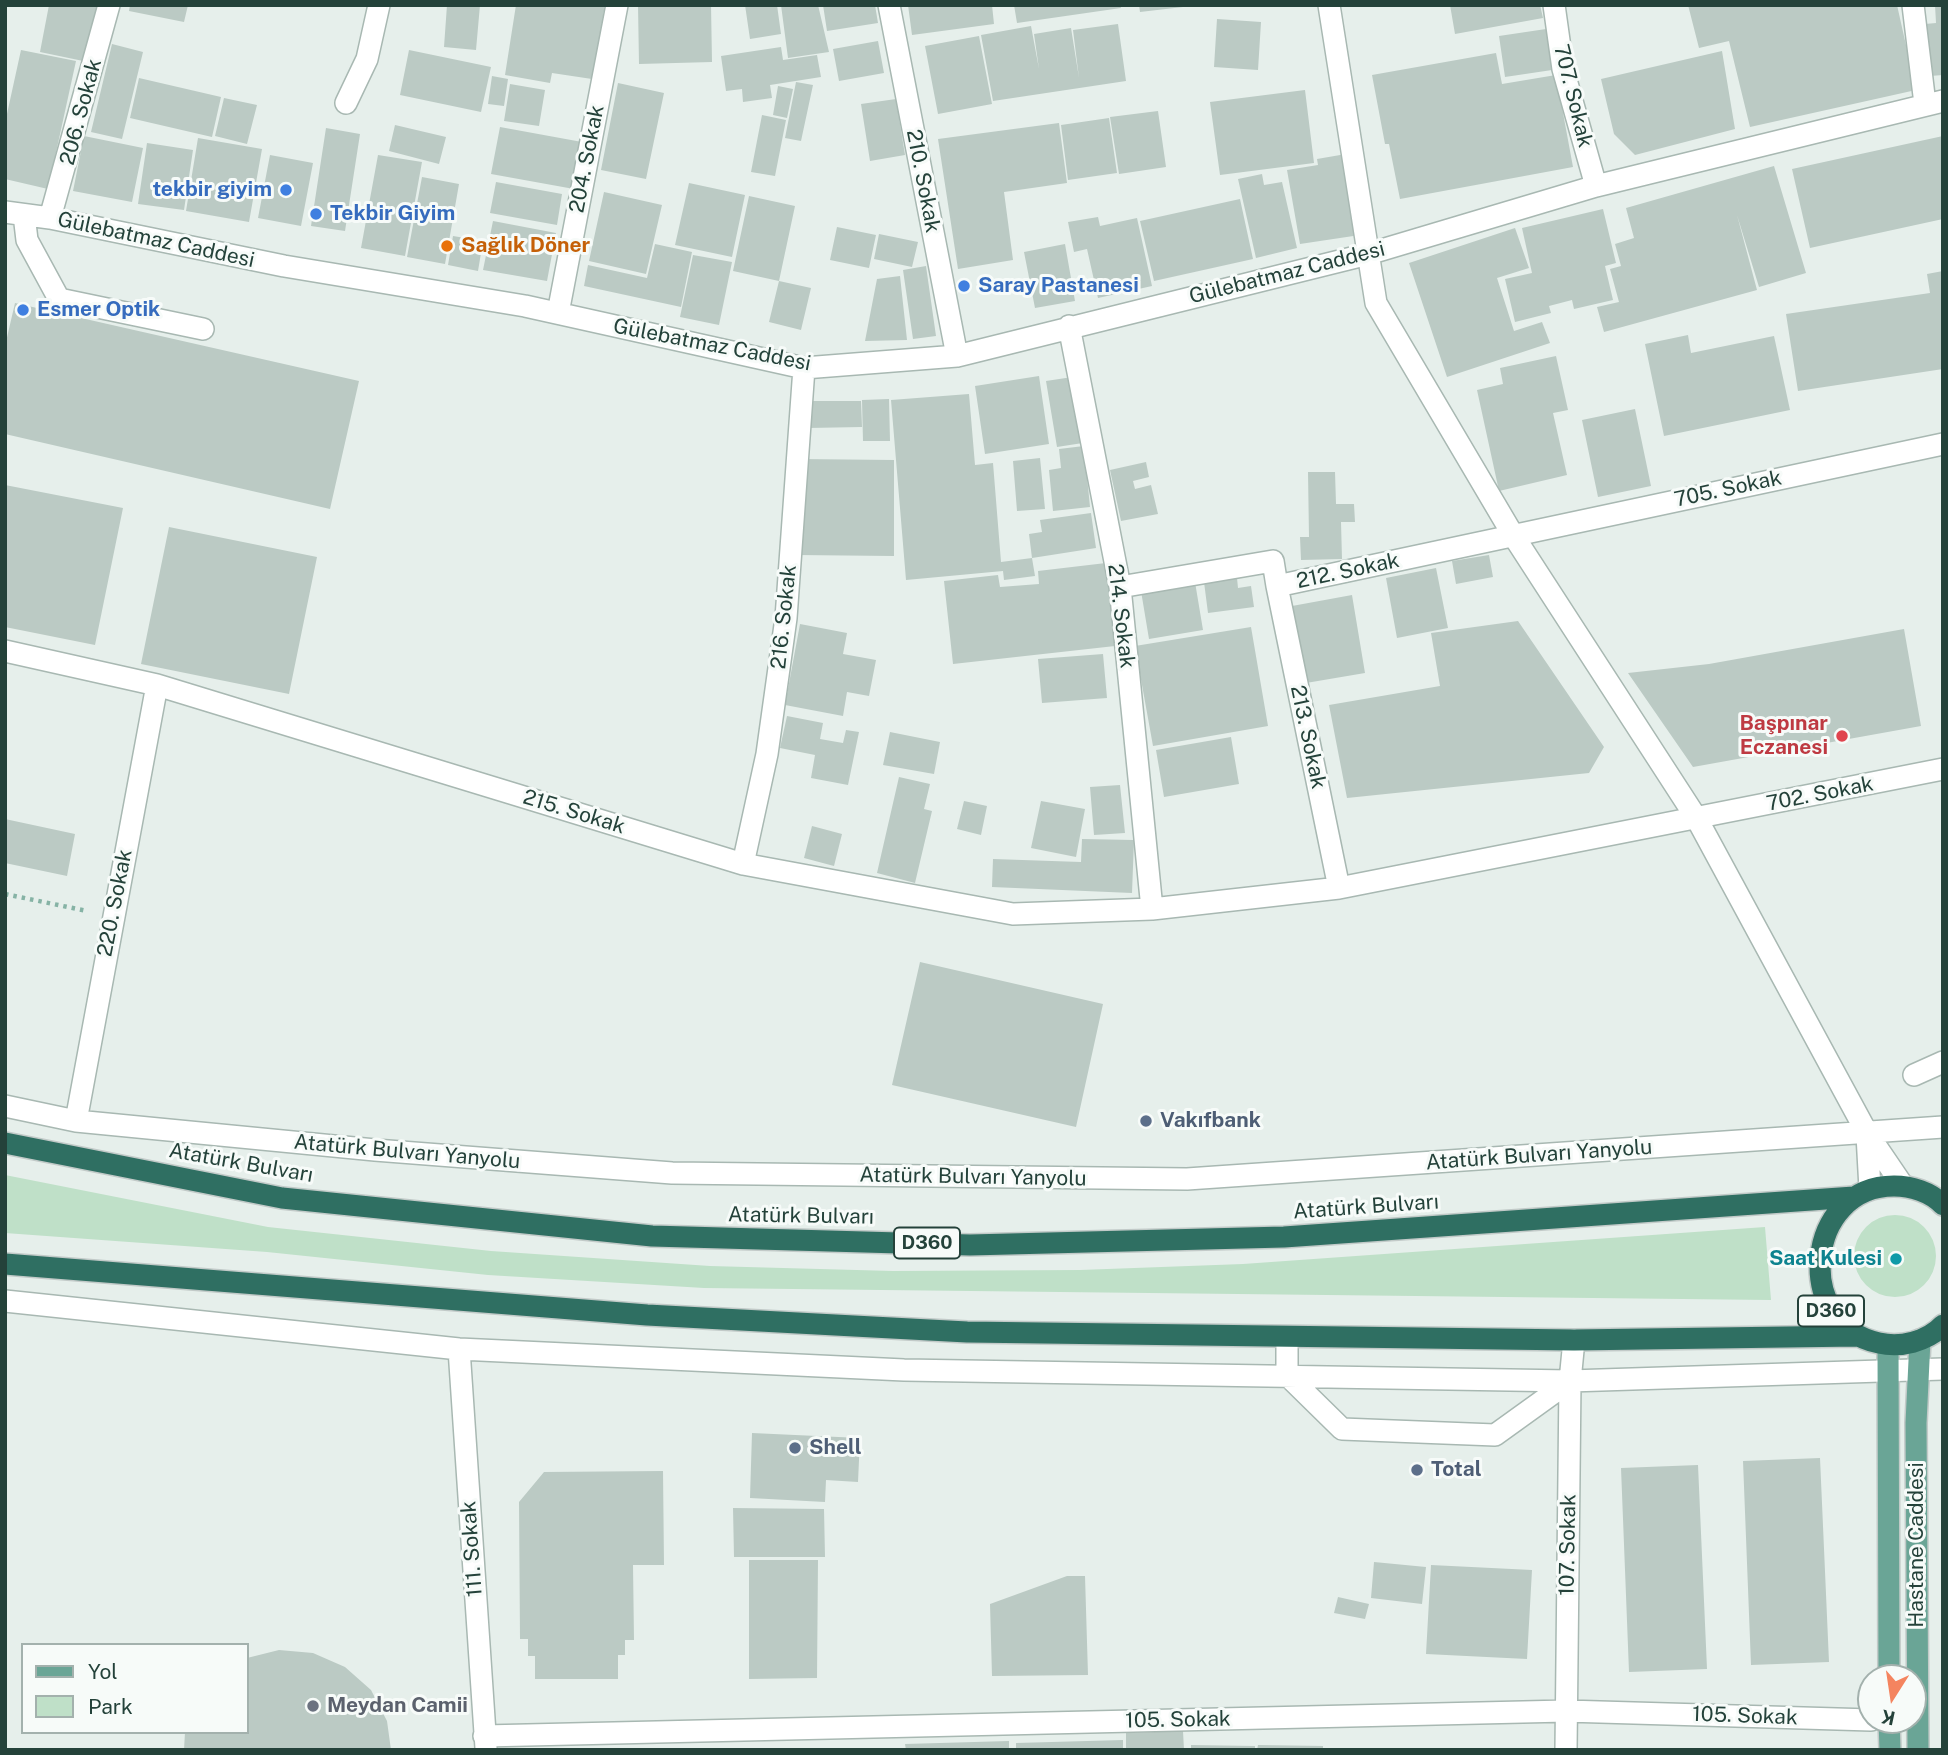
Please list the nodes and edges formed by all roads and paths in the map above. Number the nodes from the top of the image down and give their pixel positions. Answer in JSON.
{"nodes":[{"id":1,"x":109,"y":5,"type":"edge"},
{"id":2,"x":379,"y":5,"type":"edge"},
{"id":3,"x":617,"y":5,"type":"edge"},
{"id":4,"x":889,"y":5,"type":"edge"},
{"id":5,"x":1329,"y":5,"type":"edge"},
{"id":6,"x":1554,"y":5,"type":"edge"},
{"id":7,"x":1913,"y":5,"type":"edge"},
{"id":8,"x":346,"y":103,"type":"dead end"},
{"id":9,"x":1934,"y":103,"type":"edge"},
{"id":10,"x":1596,"y":186,"type":"junction"},
{"id":11,"x":15,"y":214,"type":"edge"},
{"id":12,"x":50,"y":218,"type":"junction"},
{"id":13,"x":1368,"y":254,"type":"junction"},
{"id":14,"x":558,"y":313,"type":"junction"},
{"id":15,"x":1069,"y":326,"type":"junction"},
{"id":16,"x":203,"y":329,"type":"dead end"},
{"id":17,"x":957,"y":356,"type":"junction"},
{"id":18,"x":804,"y":368,"type":"junction"},
{"id":19,"x":1943,"y":444,"type":"edge"},
{"id":20,"x":1513,"y":535,"type":"junction"},
{"id":21,"x":1277,"y":586,"type":"junction"},
{"id":22,"x":1120,"y":587,"type":"junction"},
{"id":23,"x":5,"y":651,"type":"edge"},
{"id":24,"x":157,"y":685,"type":"junction"},
{"id":25,"x":1942,"y":771,"type":"edge"},
{"id":26,"x":1697,"y":819,"type":"junction"},
{"id":27,"x":743,"y":864,"type":"junction"},
{"id":28,"x":1339,"y":888,"type":"junction"},
{"id":29,"x":5,"y":894,"type":"edge"},
{"id":30,"x":1152,"y":909,"type":"junction"},
{"id":31,"x":112,"y":916,"type":"junction"},
{"id":32,"x":1943,"y":1062,"type":"edge"},
{"id":33,"x":1914,"y":1075,"type":"dead end"},
{"id":34,"x":5,"y":1106,"type":"edge"},
{"id":35,"x":76,"y":1121,"type":"junction"},
{"id":36,"x":1943,"y":1127,"type":"edge"},
{"id":37,"x":1867,"y":1133,"type":"junction"},
{"id":38,"x":5,"y":1143,"type":"edge"},
{"id":39,"x":1912,"y":1188,"type":"junction"},
{"id":40,"x":1943,"y":1189,"type":"edge"},
{"id":41,"x":1862,"y":1193,"type":"junction"},
{"id":42,"x":1943,"y":1205,"type":"edge"},
{"id":43,"x":5,"y":1264,"type":"edge"},
{"id":44,"x":5,"y":1301,"type":"edge"},
{"id":45,"x":1941,"y":1328,"type":"edge"},
{"id":46,"x":1857,"y":1336,"type":"junction"},
{"id":47,"x":1287,"y":1338,"type":"junction"},
{"id":48,"x":1574,"y":1340,"type":"junction"},
{"id":49,"x":1920,"y":1340,"type":"junction"},
{"id":50,"x":1888,"y":1345,"type":"junction"},
{"id":51,"x":459,"y":1349,"type":"junction"},
{"id":52,"x":1943,"y":1369,"type":"edge"},
{"id":53,"x":1917,"y":1371,"type":"junction"},
{"id":54,"x":1887,"y":1372,"type":"junction"},
{"id":55,"x":1287,"y":1375,"type":"junction"},
{"id":56,"x":1570,"y":1381,"type":"junction"},
{"id":57,"x":1889,"y":1664,"type":"edge"},
{"id":58,"x":1566,"y":1711,"type":"junction"},
{"id":59,"x":1857,"y":1720,"type":"edge"},
{"id":60,"x":485,"y":1743,"type":"edge"},
{"id":61,"x":1566,"y":1750,"type":"edge"},
{"id":62,"x":1918,"y":1750,"type":"edge"}],
"edges":[{"from":1,"to":12,"type":"street","name":"206. Sokak"},
{"from":2,"to":8,"type":"street"},
{"from":3,"to":14,"type":"street","name":"204. Sokak"},
{"from":4,"to":17,"type":"street","name":"210. Sokak"},
{"from":5,"to":13,"type":"street"},
{"from":6,"to":10,"type":"street","name":"707. Sokak"},
{"from":7,"to":9,"type":"street"},
{"from":9,"to":10,"type":"street","name":"Gülebatmaz Caddesi"},
{"from":10,"to":13,"type":"street","name":"Gülebatmaz Caddesi"},
{"from":11,"to":12,"type":"street","name":"Gülebatmaz Caddesi"},
{"from":11,"to":16,"type":"street"},
{"from":12,"to":14,"type":"street","name":"Gülebatmaz Caddesi"},
{"from":13,"to":15,"type":"street","name":"Gülebatmaz Caddesi"},
{"from":13,"to":20,"type":"street"},
{"from":14,"to":18,"type":"street","name":"Gülebatmaz Caddesi"},
{"from":15,"to":17,"type":"street","name":"Gülebatmaz Caddesi"},
{"from":15,"to":22,"type":"street","name":"214. Sokak"},
{"from":17,"to":18,"type":"street","name":"Gülebatmaz Caddesi"},
{"from":18,"to":27,"type":"street","name":"216. Sokak"},
{"from":19,"to":20,"type":"street","name":"705. Sokak"},
{"from":20,"to":21,"type":"street","name":"212. Sokak"},
{"from":20,"to":26,"type":"street"},
{"from":21,"to":22,"type":"street","name":"212. Sokak"},
{"from":21,"to":28,"type":"street","name":"213. Sokak"},
{"from":22,"to":30,"type":"street","name":"214. Sokak"},
{"from":23,"to":24,"type":"street","name":"215. Sokak"},
{"from":24,"to":27,"type":"street","name":"215. Sokak"},
{"from":24,"to":31,"type":"street","name":"220. Sokak"},
{"from":25,"to":26,"type":"street","name":"702. Sokak"},
{"from":26,"to":28,"type":"street","name":"702. Sokak"},
{"from":26,"to":37,"type":"street"},
{"from":27,"to":30,"type":"street","name":"215. Sokak"},
{"from":28,"to":30,"type":"street","name":"215. Sokak"},
{"from":29,"to":31,"type":"path"},
{"from":31,"to":35,"type":"street","name":"220. Sokak"},
{"from":32,"to":33,"type":"street"},
{"from":34,"to":35,"type":"street","name":"Atatürk Bulvarı Yanyolu"},
{"from":35,"to":37,"type":"street","name":"Atatürk Bulvarı Yanyolu"},
{"from":36,"to":37,"type":"street","name":"Atatürk Bulvarı Yanyolu"},
{"from":37,"to":39,"type":"street"},
{"from":37,"to":41,"type":"street"},
{"from":38,"to":41,"type":"highway","name":"Atatürk Bulvarı","number":"D360"},
{"from":39,"to":40,"type":"highway","name":"Atatürk Bulvarı","number":"D360"},
{"from":39,"to":41,"type":"highway","name":"Atatürk Bulvarı","number":"D360"},
{"from":39,"to":42,"type":"highway"},
{"from":41,"to":46,"type":"highway","number":"D360"},
{"from":43,"to":47,"type":"highway","number":"D360"},
{"from":44,"to":51,"type":"street"},
{"from":45,"to":49,"type":"highway","number":"D360"},
{"from":46,"to":48,"type":"highway","number":"D360"},
{"from":46,"to":50,"type":"highway","number":"D360"},
{"from":47,"to":48,"type":"highway","number":"D360"},
{"from":47,"to":55,"type":"street"},
{"from":48,"to":56,"type":"street","name":"107. Sokak"},
{"from":49,"to":50,"type":"highway","number":"D360"},
{"from":49,"to":53,"type":"main road","name":"Hastane Caddesi"},
{"from":50,"to":54,"type":"main road","name":"Hastane Caddesi"},
{"from":51,"to":55,"type":"street"},
{"from":51,"to":60,"type":"street","name":"111. Sokak"},
{"from":52,"to":53,"type":"street"},
{"from":53,"to":54,"type":"street"},
{"from":53,"to":62,"type":"main road","name":"Hastane Caddesi"},
{"from":54,"to":56,"type":"street"},
{"from":54,"to":57,"type":"main road","name":"Hastane Caddesi"},
{"from":55,"to":56,"type":"street"},
{"from":55,"to":56,"type":"street"},
{"from":56,"to":58,"type":"street","name":"107. Sokak"},
{"from":58,"to":59,"type":"street","name":"105. Sokak"},
{"from":58,"to":60,"type":"street","name":"105. Sokak"},
{"from":58,"to":61,"type":"street","name":"107. Sokak"}]}
